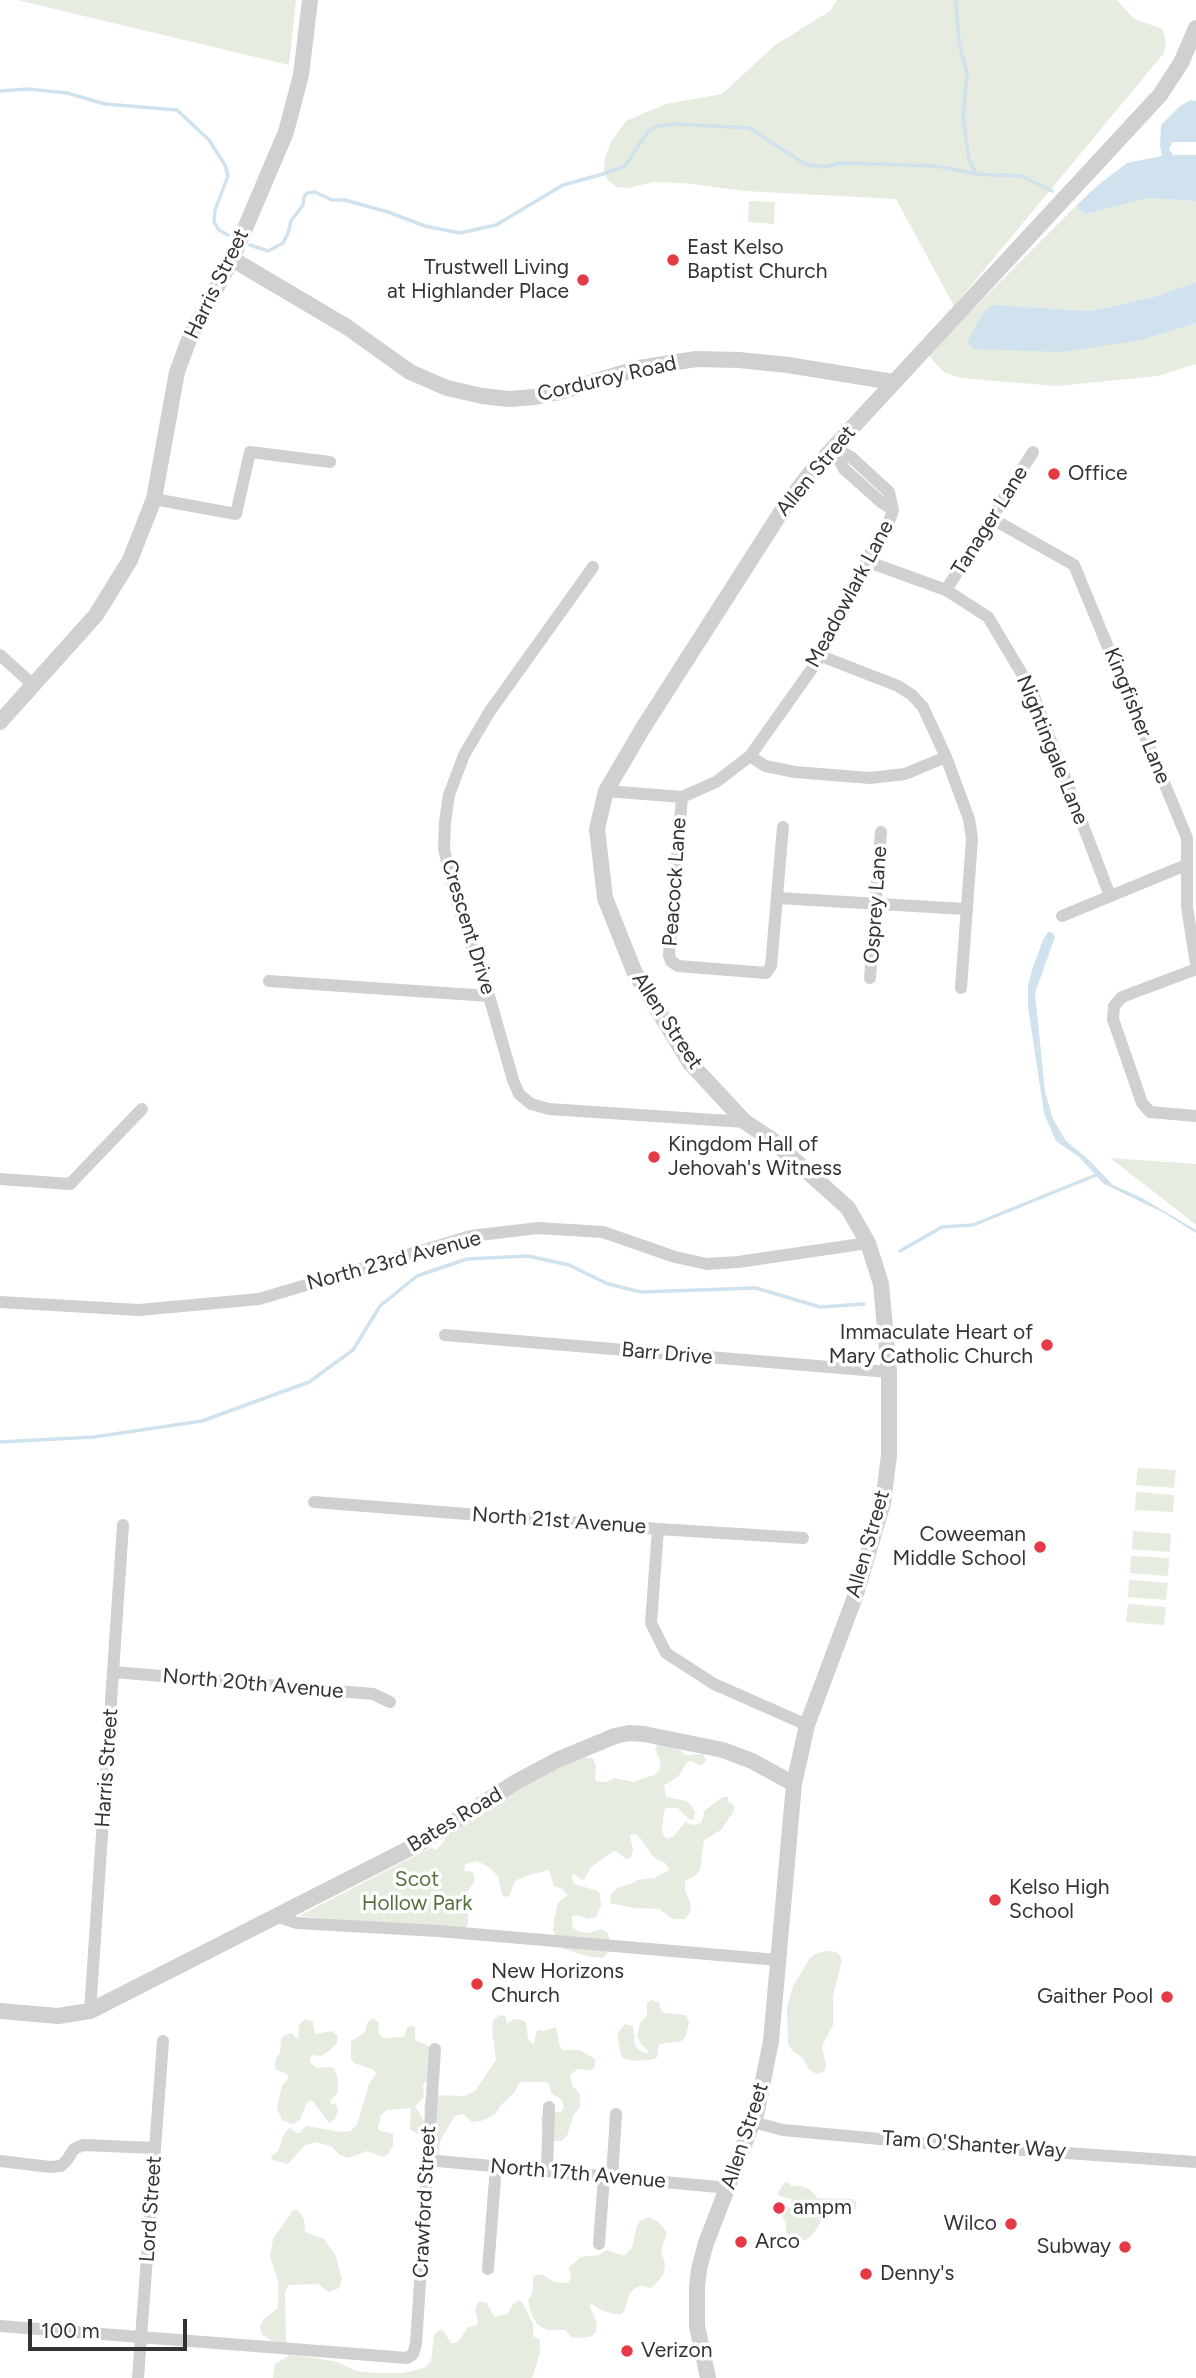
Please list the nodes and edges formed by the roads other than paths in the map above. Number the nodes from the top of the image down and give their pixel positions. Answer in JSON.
{"nodes":[{"id":1,"x":310,"y":0,"type":"edge"},
{"id":2,"x":1196,"y":28,"type":"edge"},
{"id":3,"x":232,"y":259,"type":"junction"},
{"id":4,"x":893,"y":382,"type":"junction"},
{"id":5,"x":833,"y":447,"type":"junction"},
{"id":6,"x":1033,"y":452,"type":"dead end"},
{"id":7,"x":330,"y":462,"type":"dead end"},
{"id":8,"x":154,"y":499,"type":"junction"},
{"id":9,"x":991,"y":518,"type":"junction"},
{"id":10,"x":866,"y":561,"type":"junction"},
{"id":11,"x":593,"y":567,"type":"dead end"},
{"id":12,"x":946,"y":590,"type":"junction"},
{"id":13,"x":0,"y":655,"type":"edge"},
{"id":14,"x":821,"y":656,"type":"junction"},
{"id":15,"x":33,"y":685,"type":"junction"},
{"id":16,"x":3,"y":715,"type":"edge"},
{"id":17,"x":750,"y":756,"type":"junction"},
{"id":18,"x":946,"y":757,"type":"junction"},
{"id":19,"x":606,"y":791,"type":"junction"},
{"id":20,"x":682,"y":797,"type":"junction"},
{"id":21,"x":783,"y":827,"type":"dead end"},
{"id":22,"x":881,"y":832,"type":"dead end"},
{"id":23,"x":1186,"y":865,"type":"junction"},
{"id":24,"x":1110,"y":896,"type":"junction"},
{"id":25,"x":778,"y":898,"type":"junction"},
{"id":26,"x":877,"y":905,"type":"junction"},
{"id":27,"x":965,"y":909,"type":"junction"},
{"id":28,"x":1062,"y":916,"type":"dead end"},
{"id":29,"x":1196,"y":966,"type":"edge"},
{"id":30,"x":870,"y":978,"type":"dead end"},
{"id":31,"x":270,"y":981,"type":"dead end"},
{"id":32,"x":961,"y":988,"type":"dead end"},
{"id":33,"x":489,"y":996,"type":"junction"},
{"id":34,"x":142,"y":1109,"type":"dead end"},
{"id":35,"x":1196,"y":1116,"type":"edge"},
{"id":36,"x":745,"y":1122,"type":"junction"},
{"id":37,"x":0,"y":1179,"type":"edge"},
{"id":38,"x":868,"y":1243,"type":"junction"},
{"id":39,"x":0,"y":1302,"type":"edge"},
{"id":40,"x":445,"y":1335,"type":"dead end"},
{"id":41,"x":889,"y":1372,"type":"junction"},
{"id":42,"x":314,"y":1502,"type":"dead end"},
{"id":43,"x":123,"y":1525,"type":"dead end"},
{"id":44,"x":658,"y":1529,"type":"junction"},
{"id":45,"x":803,"y":1538,"type":"dead end"},
{"id":46,"x":114,"y":1672,"type":"junction"},
{"id":47,"x":390,"y":1702,"type":"dead end"},
{"id":48,"x":807,"y":1725,"type":"junction"},
{"id":49,"x":794,"y":1784,"type":"junction"},
{"id":50,"x":278,"y":1917,"type":"junction"},
{"id":51,"x":778,"y":1960,"type":"junction"},
{"id":52,"x":0,"y":2011,"type":"edge"},
{"id":53,"x":90,"y":2011,"type":"junction"},
{"id":54,"x":163,"y":2041,"type":"dead end"},
{"id":55,"x":435,"y":2049,"type":"dead end"},
{"id":56,"x":549,"y":2107,"type":"dead end"},
{"id":57,"x":616,"y":2114,"type":"dead end"},
{"id":58,"x":753,"y":2122,"type":"junction"},
{"id":59,"x":155,"y":2148,"type":"junction"},
{"id":60,"x":427,"y":2160,"type":"junction"},
{"id":61,"x":0,"y":2161,"type":"edge"},
{"id":62,"x":1196,"y":2162,"type":"edge"},
{"id":63,"x":496,"y":2166,"type":"junction"},
{"id":64,"x":547,"y":2171,"type":"junction"},
{"id":65,"x":608,"y":2177,"type":"junction"},
{"id":66,"x":729,"y":2188,"type":"junction"},
{"id":67,"x":599,"y":2244,"type":"dead end"},
{"id":68,"x":488,"y":2269,"type":"dead end"},
{"id":69,"x":0,"y":2326,"type":"edge"},
{"id":70,"x":142,"y":2338,"type":"junction"},
{"id":71,"x":138,"y":2378,"type":"edge"},
{"id":72,"x":708,"y":2378,"type":"edge"}],
"edges":[{"from":1,"to":3,"type":"street","name":"Harris Street"},
{"from":2,"to":4,"type":"street","name":"Allen Street"},
{"from":3,"to":4,"type":"street","name":"Corduroy Road"},
{"from":3,"to":8,"type":"street","name":"Harris Street"},
{"from":4,"to":5,"type":"street","name":"Allen Street"},
{"from":5,"to":10,"type":"street","name":"Meadowlark Lane"},
{"from":5,"to":19,"type":"street","name":"Allen Street"},
{"from":6,"to":9,"type":"street","name":"Tanager Lane"},
{"from":7,"to":8,"type":"street"},
{"from":8,"to":15,"type":"street","name":"Harris Street"},
{"from":9,"to":12,"type":"street","name":"Tanager Lane"},
{"from":9,"to":23,"type":"street","name":"Kingfisher Lane"},
{"from":10,"to":12,"type":"street","name":"Nightingale Lane"},
{"from":10,"to":14,"type":"street","name":"Meadowlark Lane"},
{"from":11,"to":33,"type":"street","name":"Crescent Drive"},
{"from":12,"to":24,"type":"street","name":"Nightingale Lane"},
{"from":13,"to":15,"type":"street"},
{"from":14,"to":17,"type":"street","name":"Meadowlark Lane"},
{"from":14,"to":18,"type":"street"},
{"from":15,"to":16,"type":"street","name":"Harris Street"},
{"from":17,"to":18,"type":"street"},
{"from":17,"to":20,"type":"street","name":"Meadowlark Lane"},
{"from":18,"to":27,"type":"street"},
{"from":19,"to":20,"type":"street","name":"Meadowlark Lane"},
{"from":19,"to":36,"type":"street","name":"Allen Street"},
{"from":20,"to":25,"type":"street","name":"Peacock Lane"},
{"from":21,"to":25,"type":"street","name":"Peacock Lane"},
{"from":22,"to":26,"type":"street","name":"Osprey Lane"},
{"from":23,"to":24,"type":"street"},
{"from":23,"to":29,"type":"street","name":"Kingfisher Lane"},
{"from":24,"to":28,"type":"street"},
{"from":25,"to":26,"type":"street"},
{"from":26,"to":27,"type":"street"},
{"from":26,"to":30,"type":"street","name":"Osprey Lane"},
{"from":27,"to":32,"type":"street"},
{"from":29,"to":35,"type":"street"},
{"from":31,"to":33,"type":"street"},
{"from":33,"to":36,"type":"street","name":"Crescent Drive"},
{"from":34,"to":37,"type":"street"},
{"from":36,"to":38,"type":"street","name":"Allen Street"},
{"from":38,"to":39,"type":"street","name":"North 23rd Avenue"},
{"from":38,"to":41,"type":"street","name":"Allen Street"},
{"from":40,"to":41,"type":"street","name":"Barr Drive"},
{"from":41,"to":48,"type":"street","name":"Allen Street"},
{"from":42,"to":44,"type":"street","name":"North 21st Avenue"},
{"from":43,"to":46,"type":"street","name":"Harris Street"},
{"from":44,"to":45,"type":"street","name":"North 21st Avenue"},
{"from":44,"to":48,"type":"street"},
{"from":46,"to":47,"type":"street","name":"North 20th Avenue"},
{"from":46,"to":53,"type":"street","name":"Harris Street"},
{"from":48,"to":49,"type":"street","name":"Allen Street"},
{"from":49,"to":50,"type":"street","name":"Bates Road"},
{"from":49,"to":51,"type":"street","name":"Allen Street"},
{"from":50,"to":51,"type":"street"},
{"from":50,"to":53,"type":"street","name":"Bates Road"},
{"from":51,"to":58,"type":"street","name":"Allen Street"},
{"from":52,"to":53,"type":"street","name":"Bates Road"},
{"from":54,"to":59,"type":"street","name":"Lord Street"},
{"from":55,"to":60,"type":"street","name":"Crawford Street"},
{"from":56,"to":64,"type":"street"},
{"from":57,"to":65,"type":"street"},
{"from":58,"to":62,"type":"street","name":"Tam O'Shanter Way"},
{"from":58,"to":66,"type":"street","name":"Allen Street"},
{"from":59,"to":61,"type":"street"},
{"from":59,"to":70,"type":"street","name":"Lord Street"},
{"from":60,"to":63,"type":"street","name":"North 17th Avenue"},
{"from":60,"to":70,"type":"street","name":"Crawford Street"},
{"from":63,"to":64,"type":"street","name":"North 17th Avenue"},
{"from":63,"to":68,"type":"street"},
{"from":64,"to":65,"type":"street","name":"North 17th Avenue"},
{"from":65,"to":66,"type":"street","name":"North 17th Avenue"},
{"from":65,"to":67,"type":"street"},
{"from":66,"to":72,"type":"street","name":"Allen Street"},
{"from":69,"to":70,"type":"street"},
{"from":70,"to":71,"type":"street","name":"Lord Street"}]}
